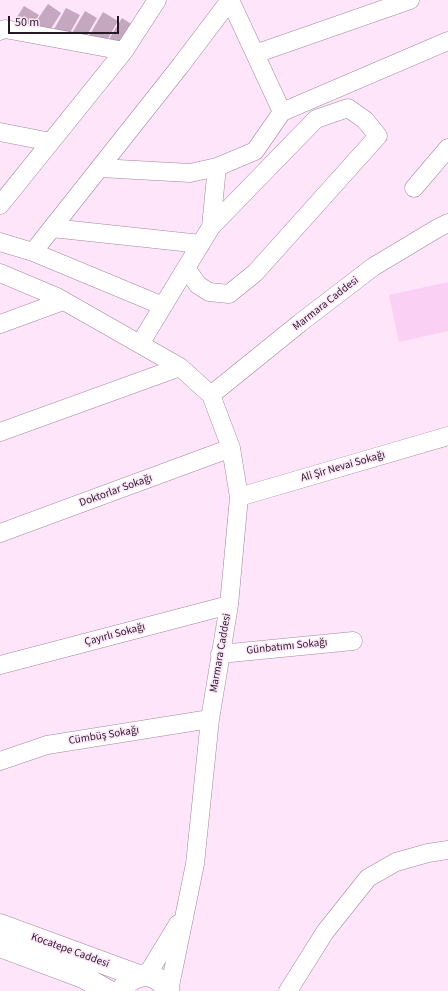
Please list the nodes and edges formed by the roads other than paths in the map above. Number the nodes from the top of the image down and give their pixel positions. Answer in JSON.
{"nodes":[{"id":1,"x":157,"y":0,"type":"edge"},
{"id":2,"x":410,"y":0,"type":"edge"},
{"id":3,"x":0,"y":31,"type":"edge"},
{"id":4,"x":448,"y":42,"type":"edge"},
{"id":5,"x":124,"y":51,"type":"junction"},
{"id":6,"x":255,"y":54,"type":"junction"},
{"id":7,"x":354,"y":82,"type":"junction"},
{"id":8,"x":348,"y":108,"type":"junction"},
{"id":9,"x":282,"y":112,"type":"junction"},
{"id":10,"x":0,"y":132,"type":"edge"},
{"id":11,"x":51,"y":142,"type":"junction"},
{"id":12,"x":448,"y":148,"type":"edge"},
{"id":13,"x":216,"y":167,"type":"junction"},
{"id":14,"x":100,"y":168,"type":"junction"},
{"id":15,"x":414,"y":188,"type":"dead end"},
{"id":16,"x":0,"y":205,"type":"edge"},
{"id":17,"x":448,"y":223,"type":"edge"},
{"id":18,"x":211,"y":227,"type":"junction"},
{"id":19,"x":52,"y":228,"type":"junction"},
{"id":20,"x":0,"y":242,"type":"edge"},
{"id":21,"x":201,"y":244,"type":"junction"},
{"id":22,"x":33,"y":252,"type":"junction"},
{"id":23,"x":186,"y":268,"type":"junction"},
{"id":24,"x":0,"y":273,"type":"edge"},
{"id":25,"x":64,"y":300,"type":"junction"},
{"id":26,"x":163,"y":306,"type":"junction"},
{"id":27,"x":0,"y":324,"type":"edge"},
{"id":28,"x":140,"y":344,"type":"junction"},
{"id":29,"x":180,"y":367,"type":"junction"},
{"id":30,"x":211,"y":395,"type":"junction"},
{"id":31,"x":0,"y":432,"type":"edge"},
{"id":32,"x":448,"y":436,"type":"edge"},
{"id":33,"x":231,"y":448,"type":"junction"},
{"id":34,"x":239,"y":497,"type":"junction"},
{"id":35,"x":0,"y":533,"type":"edge"},
{"id":36,"x":229,"y":605,"type":"junction"},
{"id":37,"x":353,"y":641,"type":"dead end"},
{"id":38,"x":220,"y":654,"type":"junction"},
{"id":39,"x":0,"y":665,"type":"edge"},
{"id":40,"x":210,"y":719,"type":"junction"},
{"id":41,"x":0,"y":761,"type":"edge"},
{"id":42,"x":448,"y":850,"type":"edge"},
{"id":43,"x":184,"y":914,"type":"junction"},
{"id":44,"x":0,"y":925,"type":"edge"},
{"id":45,"x":0,"y":946,"type":"edge"},
{"id":46,"x":143,"y":975,"type":"junction"},
{"id":47,"x":108,"y":991,"type":"edge"},
{"id":48,"x":122,"y":991,"type":"edge"},
{"id":49,"x":168,"y":991,"type":"edge"},
{"id":50,"x":288,"y":991,"type":"edge"}],
"edges":[{"from":1,"to":5,"type":"street"},
{"from":2,"to":6,"type":"street"},
{"from":3,"to":5,"type":"street"},
{"from":4,"to":7,"type":"street"},
{"from":5,"to":11,"type":"street"},
{"from":6,"to":9,"type":"street"},
{"from":6,"to":14,"type":"street"},
{"from":7,"to":8,"type":"street"},
{"from":7,"to":9,"type":"street"},
{"from":8,"to":18,"type":"street"},
{"from":8,"to":23,"type":"street"},
{"from":9,"to":13,"type":"street"},
{"from":10,"to":11,"type":"street"},
{"from":11,"to":16,"type":"street"},
{"from":12,"to":15,"type":"street"},
{"from":13,"to":14,"type":"street"},
{"from":13,"to":18,"type":"street"},
{"from":14,"to":19,"type":"street"},
{"from":17,"to":30,"type":"street","name":"Marmara Caddesi"},
{"from":18,"to":21,"type":"street"},
{"from":19,"to":21,"type":"street"},
{"from":19,"to":22,"type":"street"},
{"from":20,"to":22,"type":"street"},
{"from":21,"to":23,"type":"street"},
{"from":22,"to":26,"type":"street"},
{"from":23,"to":26,"type":"street"},
{"from":24,"to":25,"type":"street","name":"Marmara Caddesi"},
{"from":25,"to":27,"type":"street"},
{"from":25,"to":28,"type":"street","name":"Marmara Caddesi"},
{"from":26,"to":28,"type":"street"},
{"from":28,"to":29,"type":"street","name":"Marmara Caddesi"},
{"from":29,"to":30,"type":"street","name":"Marmara Caddesi"},
{"from":29,"to":31,"type":"street"},
{"from":30,"to":33,"type":"street","name":"Marmara Caddesi"},
{"from":32,"to":34,"type":"street","name":"Ali Şir Nevai Sokağı"},
{"from":33,"to":34,"type":"street","name":"Marmara Caddesi"},
{"from":33,"to":35,"type":"street","name":"Doktorlar Sokağı"},
{"from":34,"to":36,"type":"street","name":"Marmara Caddesi"},
{"from":36,"to":38,"type":"street","name":"Marmara Caddesi"},
{"from":36,"to":39,"type":"street","name":"Çayırlı Sokağı"},
{"from":37,"to":38,"type":"street","name":"Günbatımı Sokağı"},
{"from":38,"to":40,"type":"street","name":"Marmara Caddesi"},
{"from":40,"to":41,"type":"street","name":"Cümbüş Sokağı"},
{"from":40,"to":43,"type":"street","name":"Marmara Caddesi"},
{"from":42,"to":50,"type":"street"},
{"from":43,"to":46,"type":"street","name":"Marmara Caddesi"},
{"from":43,"to":49,"type":"street","name":"Marmara Caddesi"},
{"from":44,"to":46,"type":"main road","name":"Kocatepe Caddesi"},
{"from":45,"to":47,"type":"main road","name":"Kocatepe Caddesi"},
{"from":46,"to":48,"type":"main road"},
{"from":46,"to":49,"type":"main road","name":"Kocatepe Caddesi"}]}
